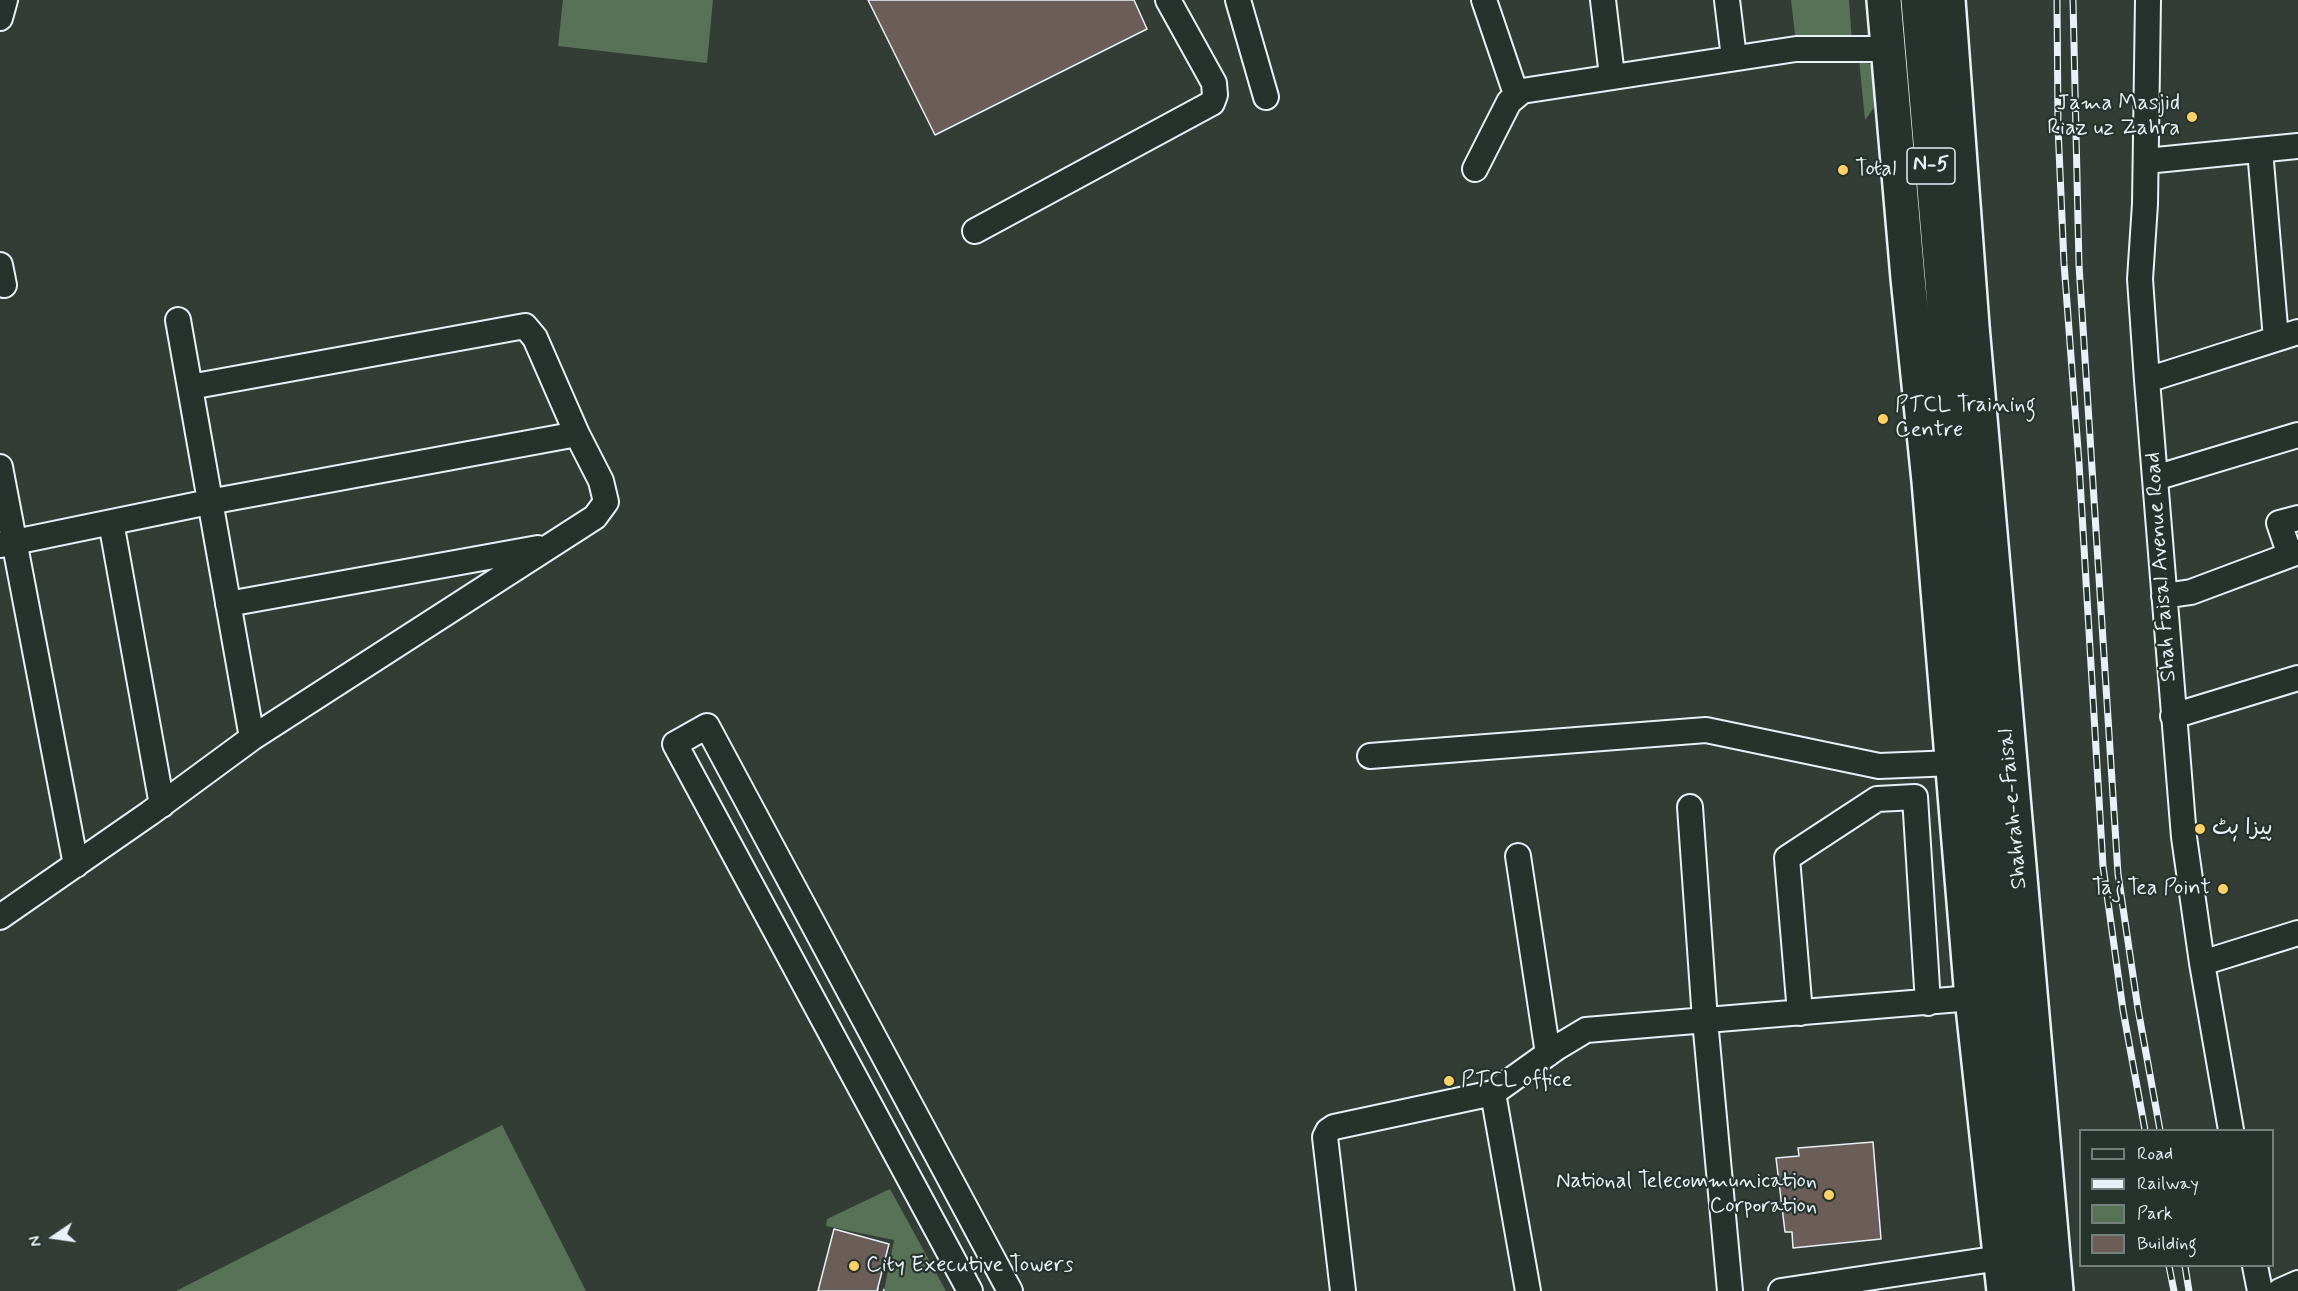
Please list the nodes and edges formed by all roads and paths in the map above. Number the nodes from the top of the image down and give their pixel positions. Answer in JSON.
{"nodes":[{"id":1,"x":5,"y":0,"type":"edge"},
{"id":2,"x":1168,"y":0,"type":"edge"},
{"id":3,"x":1238,"y":0,"type":"edge"},
{"id":4,"x":1484,"y":0,"type":"edge"},
{"id":5,"x":1603,"y":0,"type":"edge"},
{"id":6,"x":1727,"y":0,"type":"edge"},
{"id":7,"x":1884,"y":0,"type":"edge"},
{"id":8,"x":1918,"y":0,"type":"edge"},
{"id":9,"x":1948,"y":0,"type":"edge"},
{"id":10,"x":2148,"y":0,"type":"edge"},
{"id":11,"x":0,"y":18,"type":"edge"},
{"id":12,"x":1888,"y":49,"type":"junction"},
{"id":13,"x":1734,"y":58,"type":"junction"},
{"id":14,"x":1612,"y":76,"type":"junction"},
{"id":15,"x":1516,"y":94,"type":"junction"},
{"id":16,"x":1266,"y":97,"type":"dead end"},
{"id":17,"x":2298,"y":146,"type":"edge"},
{"id":18,"x":2260,"y":150,"type":"junction"},
{"id":19,"x":2146,"y":160,"type":"junction"},
{"id":20,"x":1475,"y":169,"type":"dead end"},
{"id":21,"x":975,"y":231,"type":"dead end"},
{"id":22,"x":178,"y":320,"type":"dead end"},
{"id":23,"x":1958,"y":329,"type":"junction"},
{"id":24,"x":2287,"y":335,"type":"edge"},
{"id":25,"x":2147,"y":380,"type":"junction"},
{"id":26,"x":190,"y":387,"type":"junction"},
{"id":27,"x":577,"y":434,"type":"junction"},
{"id":28,"x":2298,"y":435,"type":"edge"},
{"id":29,"x":0,"y":467,"type":"edge"},
{"id":30,"x":2155,"y":478,"type":"junction"},
{"id":31,"x":209,"y":502,"type":"junction"},
{"id":32,"x":2298,"y":518,"type":"edge"},
{"id":33,"x":111,"y":522,"type":"junction"},
{"id":34,"x":7,"y":543,"type":"edge"},
{"id":35,"x":551,"y":546,"type":"junction"},
{"id":36,"x":2294,"y":554,"type":"edge"},
{"id":37,"x":2164,"y":596,"type":"junction"},
{"id":38,"x":228,"y":604,"type":"junction"},
{"id":39,"x":2298,"y":678,"type":"edge"},
{"id":40,"x":2173,"y":716,"type":"junction"},
{"id":41,"x":252,"y":738,"type":"junction"},
{"id":42,"x":1370,"y":756,"type":"dead end"},
{"id":43,"x":1954,"y":763,"type":"junction"},
{"id":44,"x":162,"y":805,"type":"junction"},
{"id":45,"x":1690,"y":807,"type":"dead end"},
{"id":46,"x":1518,"y":856,"type":"dead end"},
{"id":47,"x":76,"y":865,"type":"junction"},
{"id":48,"x":0,"y":917,"type":"edge"},
{"id":49,"x":2298,"y":933,"type":"edge"},
{"id":50,"x":2202,"y":963,"type":"junction"},
{"id":51,"x":840,"y":975,"type":"junction"},
{"id":52,"x":809,"y":992,"type":"junction"},
{"id":53,"x":1972,"y":998,"type":"junction"},
{"id":54,"x":1928,"y":1003,"type":"junction"},
{"id":55,"x":1800,"y":1013,"type":"junction"},
{"id":56,"x":1705,"y":1020,"type":"junction"},
{"id":57,"x":1548,"y":1054,"type":"junction"},
{"id":58,"x":1493,"y":1093,"type":"junction"},
{"id":59,"x":2231,"y":1129,"type":"edge"},
{"id":60,"x":2000,"y":1258,"type":"junction"},
{"id":61,"x":2255,"y":1267,"type":"edge"},
{"id":62,"x":2298,"y":1283,"type":"edge"},
{"id":63,"x":877,"y":1289,"type":"dead end"},
{"id":64,"x":887,"y":1291,"type":"edge"},
{"id":65,"x":970,"y":1291,"type":"edge"},
{"id":66,"x":1010,"y":1291,"type":"edge"},
{"id":67,"x":1343,"y":1291,"type":"edge"},
{"id":68,"x":1528,"y":1291,"type":"edge"},
{"id":69,"x":1730,"y":1291,"type":"edge"},
{"id":70,"x":1780,"y":1291,"type":"edge"},
{"id":71,"x":2004,"y":1291,"type":"edge"},
{"id":72,"x":2028,"y":1291,"type":"edge"},
{"id":73,"x":2056,"y":1291,"type":"edge"},
{"id":74,"x":2260,"y":1291,"type":"edge"},
{"id":75,"x":2280,"y":1291,"type":"edge"}],
"edges":[{"from":1,"to":11,"type":"street"},
{"from":2,"to":21,"type":"street"},
{"from":3,"to":16,"type":"street"},
{"from":4,"to":15,"type":"street"},
{"from":5,"to":14,"type":"street"},
{"from":6,"to":13,"type":"street"},
{"from":7,"to":12,"type":"highway"},
{"from":8,"to":23,"type":"highway","number":"N-5"},
{"from":9,"to":23,"type":"highway","number":"N-5"},
{"from":10,"to":19,"type":"street","name":"Shah Faisal Avenue Road"},
{"from":12,"to":13,"type":"street"},
{"from":12,"to":43,"type":"highway"},
{"from":13,"to":14,"type":"street"},
{"from":14,"to":15,"type":"street"},
{"from":15,"to":20,"type":"street"},
{"from":17,"to":18,"type":"street"},
{"from":18,"to":19,"type":"street"},
{"from":18,"to":24,"type":"street"},
{"from":19,"to":25,"type":"street","name":"Shah Faisal Avenue Road"},
{"from":22,"to":26,"type":"street"},
{"from":23,"to":72,"type":"highway","name":"Shahrah-e-Faisal"},
{"from":23,"to":73,"type":"highway","name":"Shahrah-e-Faisal"},
{"from":24,"to":25,"type":"street"},
{"from":25,"to":30,"type":"street","name":"Shah Faisal Avenue Road"},
{"from":26,"to":27,"type":"street"},
{"from":26,"to":31,"type":"street"},
{"from":27,"to":31,"type":"street"},
{"from":27,"to":35,"type":"street"},
{"from":28,"to":30,"type":"street"},
{"from":29,"to":34,"type":"street"},
{"from":30,"to":37,"type":"street","name":"Shah Faisal Avenue Road"},
{"from":31,"to":33,"type":"street"},
{"from":31,"to":38,"type":"street"},
{"from":32,"to":36,"type":"street"},
{"from":33,"to":34,"type":"street"},
{"from":33,"to":44,"type":"street"},
{"from":34,"to":47,"type":"street"},
{"from":35,"to":38,"type":"street"},
{"from":35,"to":41,"type":"street"},
{"from":36,"to":37,"type":"street"},
{"from":37,"to":40,"type":"street","name":"Shah Faisal Avenue Road"},
{"from":38,"to":41,"type":"street"},
{"from":39,"to":40,"type":"street"},
{"from":40,"to":50,"type":"street","name":"Shah Faisal Avenue Road"},
{"from":41,"to":44,"type":"street"},
{"from":42,"to":43,"type":"street"},
{"from":43,"to":53,"type":"highway"},
{"from":44,"to":47,"type":"street"},
{"from":45,"to":56,"type":"street"},
{"from":46,"to":57,"type":"street"},
{"from":47,"to":48,"type":"street"},
{"from":49,"to":50,"type":"street"},
{"from":50,"to":59,"type":"street","name":"Shah Faisal Avenue Road"},
{"from":51,"to":52,"type":"street"},
{"from":51,"to":52,"type":"street"},
{"from":51,"to":66,"type":"street"},
{"from":52,"to":65,"type":"street"},
{"from":53,"to":54,"type":"street"},
{"from":53,"to":60,"type":"highway"},
{"from":54,"to":55,"type":"street"},
{"from":54,"to":55,"type":"street"},
{"from":55,"to":56,"type":"street"},
{"from":56,"to":57,"type":"street"},
{"from":56,"to":69,"type":"street"},
{"from":57,"to":58,"type":"street"},
{"from":58,"to":67,"type":"street"},
{"from":58,"to":68,"type":"street"},
{"from":60,"to":70,"type":"street"},
{"from":60,"to":71,"type":"highway"},
{"from":61,"to":74,"type":"street"},
{"from":62,"to":75,"type":"street"},
{"from":63,"to":64,"type":"path"}]}
